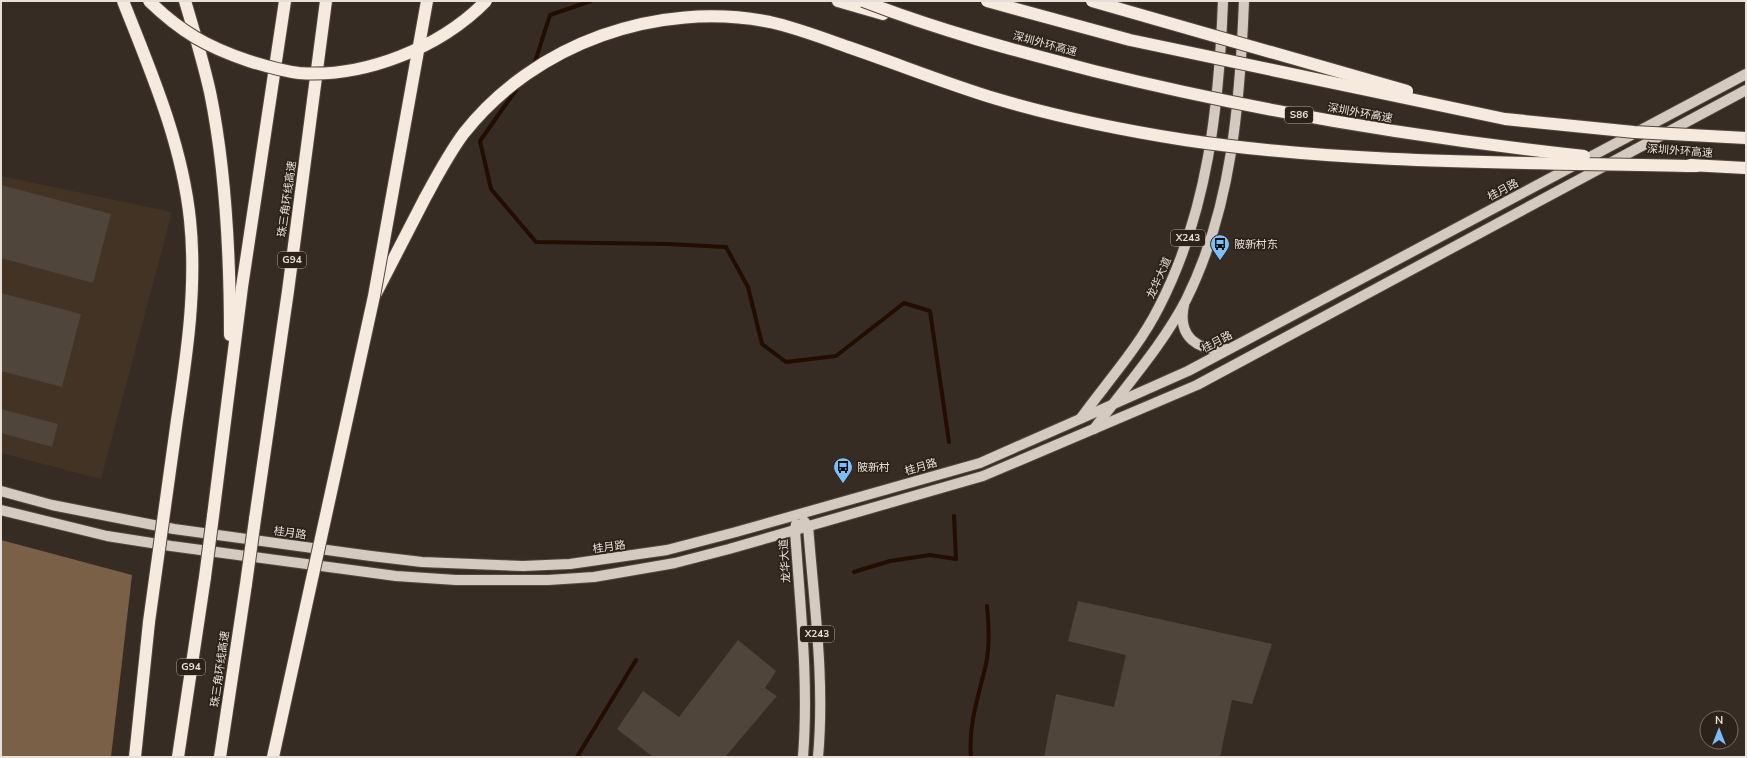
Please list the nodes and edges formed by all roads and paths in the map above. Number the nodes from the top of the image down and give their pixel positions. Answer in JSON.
{"nodes":[{"id":1,"x":123,"y":1,"type":"edge"},
{"id":2,"x":149,"y":1,"type":"edge"},
{"id":3,"x":185,"y":1,"type":"edge"},
{"id":4,"x":285,"y":1,"type":"edge"},
{"id":5,"x":326,"y":1,"type":"edge"},
{"id":6,"x":427,"y":1,"type":"edge"},
{"id":7,"x":486,"y":1,"type":"edge"},
{"id":8,"x":838,"y":1,"type":"edge"},
{"id":9,"x":863,"y":1,"type":"edge"},
{"id":10,"x":987,"y":1,"type":"edge"},
{"id":11,"x":1092,"y":1,"type":"edge"},
{"id":12,"x":1223,"y":1,"type":"edge"},
{"id":13,"x":1244,"y":1,"type":"edge"},
{"id":14,"x":973,"y":38,"type":"junction"},
{"id":15,"x":1746,"y":74,"type":"edge"},
{"id":16,"x":1746,"y":90,"type":"edge"},
{"id":17,"x":1505,"y":119,"type":"junction"},
{"id":18,"x":1746,"y":138,"type":"edge"},
{"id":19,"x":1697,"y":166,"type":"junction"},
{"id":20,"x":1746,"y":168,"type":"edge"},
{"id":21,"x":374,"y":296,"type":"junction"},
{"id":22,"x":1185,"y":301,"type":"junction"},
{"id":23,"x":1232,"y":348,"type":"junction"},
{"id":24,"x":1112,"y":405,"type":"junction"},
{"id":25,"x":228,"y":407,"type":"junction"},
{"id":26,"x":1080,"y":419,"type":"junction"},
{"id":27,"x":1094,"y":428,"type":"junction"},
{"id":28,"x":1063,"y":442,"type":"junction"},
{"id":29,"x":1,"y":491,"type":"edge"},
{"id":30,"x":1,"y":510,"type":"edge"},
{"id":31,"x":799,"y":514,"type":"junction"},
{"id":32,"x":808,"y":526,"type":"junction"},
{"id":33,"x":795,"y":530,"type":"junction"},
{"id":34,"x":135,"y":757,"type":"edge"},
{"id":35,"x":178,"y":757,"type":"edge"},
{"id":36,"x":220,"y":757,"type":"edge"},
{"id":37,"x":272,"y":757,"type":"edge"},
{"id":38,"x":803,"y":757,"type":"edge"},
{"id":39,"x":818,"y":757,"type":"edge"}],
"edges":[{"from":1,"to":34,"type":"highway","bridge":true},
{"from":2,"to":7,"type":"highway","bridge":true},
{"from":3,"to":25,"type":"highway"},
{"from":4,"to":25,"type":"highway","number":"G94"},
{"from":5,"to":36,"type":"highway","name":"珠三角环线高速","number":"G94","bridge":true},
{"from":6,"to":21,"type":"highway","bridge":true},
{"from":8,"to":14,"type":"highway","bridge":true},
{"from":9,"to":14,"type":"highway","name":"深圳外环高速","number":"S86","bridge":true},
{"from":10,"to":17,"type":"highway","name":"深圳外环高速","bridge":true},
{"from":11,"to":17,"type":"highway","bridge":true},
{"from":12,"to":26,"type":"main road","name":"龙华大道","number":"X243"},
{"from":13,"to":22,"type":"main road","number":"X243"},
{"from":14,"to":19,"type":"highway","name":"深圳外环高速","number":"S86","bridge":true},
{"from":15,"to":23,"type":"main road","name":"桂月路"},
{"from":16,"to":27,"type":"main road"},
{"from":17,"to":18,"type":"highway","name":"深圳外环高速","bridge":true},
{"from":19,"to":20,"type":"highway","name":"深圳外环高速","number":"S86","bridge":true},
{"from":19,"to":21,"type":"highway","bridge":true},
{"from":21,"to":37,"type":"highway","bridge":true},
{"from":22,"to":23,"type":"main road"},
{"from":22,"to":24,"type":"main road","number":"X243"},
{"from":23,"to":24,"type":"main road","name":"桂月路"},
{"from":24,"to":26,"type":"main road","name":"桂月路"},
{"from":24,"to":27,"type":"main road","number":"X243"},
{"from":25,"to":35,"type":"highway","number":"G94","bridge":true},
{"from":26,"to":28,"type":"main road","name":"龙华大道","number":"X243"},
{"from":26,"to":31,"type":"main road","name":"桂月路"},
{"from":27,"to":28,"type":"main road"},
{"from":28,"to":32,"type":"main road"},
{"from":29,"to":31,"type":"main road","name":"桂月路"},
{"from":30,"to":33,"type":"main road"},
{"from":31,"to":32,"type":"main road"},
{"from":31,"to":33,"type":"main road","name":"龙华大道","number":"X243"},
{"from":32,"to":33,"type":"main road"},
{"from":32,"to":39,"type":"main road","number":"X243"},
{"from":33,"to":38,"type":"main road","name":"龙华大道","number":"X243"}]}
